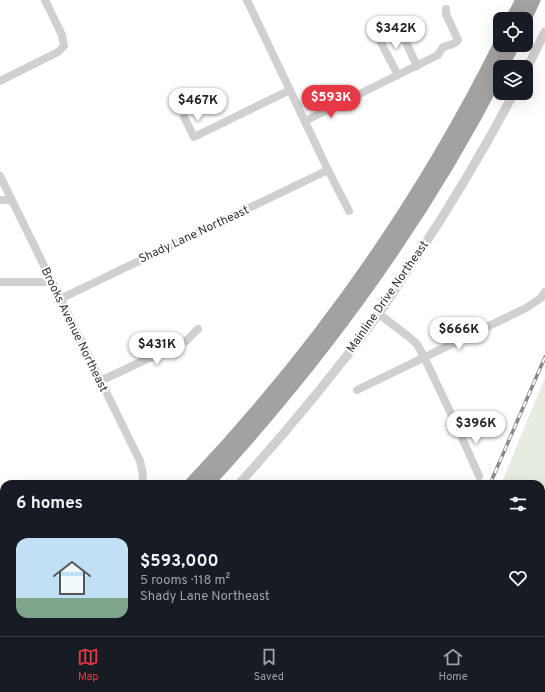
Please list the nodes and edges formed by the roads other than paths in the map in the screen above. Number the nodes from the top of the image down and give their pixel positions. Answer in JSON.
{"nodes":[{"id":1,"x":45,"y":0,"type":"edge"},
{"id":2,"x":247,"y":0,"type":"edge"},
{"id":3,"x":522,"y":0,"type":"edge"},
{"id":4,"x":534,"y":0,"type":"edge"},
{"id":5,"x":446,"y":9,"type":"dead end"},
{"id":6,"x":516,"y":12,"type":"edge"},
{"id":7,"x":528,"y":12,"type":"edge"},
{"id":8,"x":397,"y":24,"type":"dead end"},
{"id":9,"x":545,"y":32,"type":"edge"},
{"id":10,"x":378,"y":35,"type":"dead end"},
{"id":11,"x":496,"y":52,"type":"edge"},
{"id":12,"x":531,"y":60,"type":"edge"},
{"id":13,"x":417,"y":66,"type":"junction"},
{"id":14,"x":398,"y":75,"type":"junction"},
{"id":15,"x":0,"y":81,"type":"edge"},
{"id":16,"x":493,"y":83,"type":"edge"},
{"id":17,"x":290,"y":90,"type":"junction"},
{"id":18,"x":510,"y":100,"type":"edge"},
{"id":19,"x":184,"y":117,"type":"dead end"},
{"id":20,"x":305,"y":121,"type":"junction"},
{"id":21,"x":328,"y":170,"type":"junction"},
{"id":22,"x":0,"y":176,"type":"edge"},
{"id":23,"x":0,"y":200,"type":"edge"},
{"id":24,"x":11,"y":200,"type":"junction"},
{"id":25,"x":349,"y":211,"type":"dead end"},
{"id":26,"x":0,"y":282,"type":"edge"},
{"id":27,"x":51,"y":282,"type":"junction"},
{"id":28,"x":545,"y":292,"type":"edge"},
{"id":29,"x":60,"y":298,"type":"junction"},
{"id":30,"x":379,"y":314,"type":"junction"},
{"id":31,"x":198,"y":329,"type":"dead end"},
{"id":32,"x":424,"y":357,"type":"junction"},
{"id":33,"x":100,"y":381,"type":"junction"},
{"id":34,"x":357,"y":390,"type":"dead end"},
{"id":35,"x":479,"y":476,"type":"dead end"},
{"id":36,"x":142,"y":480,"type":"edge"},
{"id":37,"x":195,"y":480,"type":"edge"},
{"id":38,"x":211,"y":480,"type":"edge"},
{"id":39,"x":243,"y":480,"type":"edge"}],
"edges":[{"from":1,"to":15,"type":"street"},
{"from":2,"to":17,"type":"street"},
{"from":3,"to":6,"type":"highway"},
{"from":4,"to":7,"type":"highway"},
{"from":5,"to":13,"type":"street"},
{"from":8,"to":13,"type":"street"},
{"from":9,"to":12,"type":"street"},
{"from":10,"to":14,"type":"street"},
{"from":11,"to":37,"type":"highway"},
{"from":13,"to":14,"type":"street"},
{"from":14,"to":20,"type":"street"},
{"from":16,"to":38,"type":"highway"},
{"from":17,"to":19,"type":"street"},
{"from":17,"to":20,"type":"street"},
{"from":18,"to":30,"type":"street","name":"Mainline Drive Northeast"},
{"from":20,"to":21,"type":"street"},
{"from":21,"to":25,"type":"street"},
{"from":21,"to":29,"type":"street","name":"Shady Lane Northeast"},
{"from":22,"to":24,"type":"street","name":"Brooks Avenue Northeast"},
{"from":23,"to":24,"type":"street"},
{"from":24,"to":27,"type":"street","name":"Brooks Avenue Northeast"},
{"from":26,"to":27,"type":"street"},
{"from":27,"to":29,"type":"street","name":"Brooks Avenue Northeast"},
{"from":28,"to":32,"type":"street"},
{"from":29,"to":33,"type":"street","name":"Brooks Avenue Northeast"},
{"from":30,"to":32,"type":"street"},
{"from":30,"to":39,"type":"street","name":"Mainline Drive Northeast"},
{"from":31,"to":33,"type":"street"},
{"from":32,"to":34,"type":"street"},
{"from":32,"to":35,"type":"street"},
{"from":33,"to":36,"type":"street","name":"Brooks Avenue Northeast"}]}
